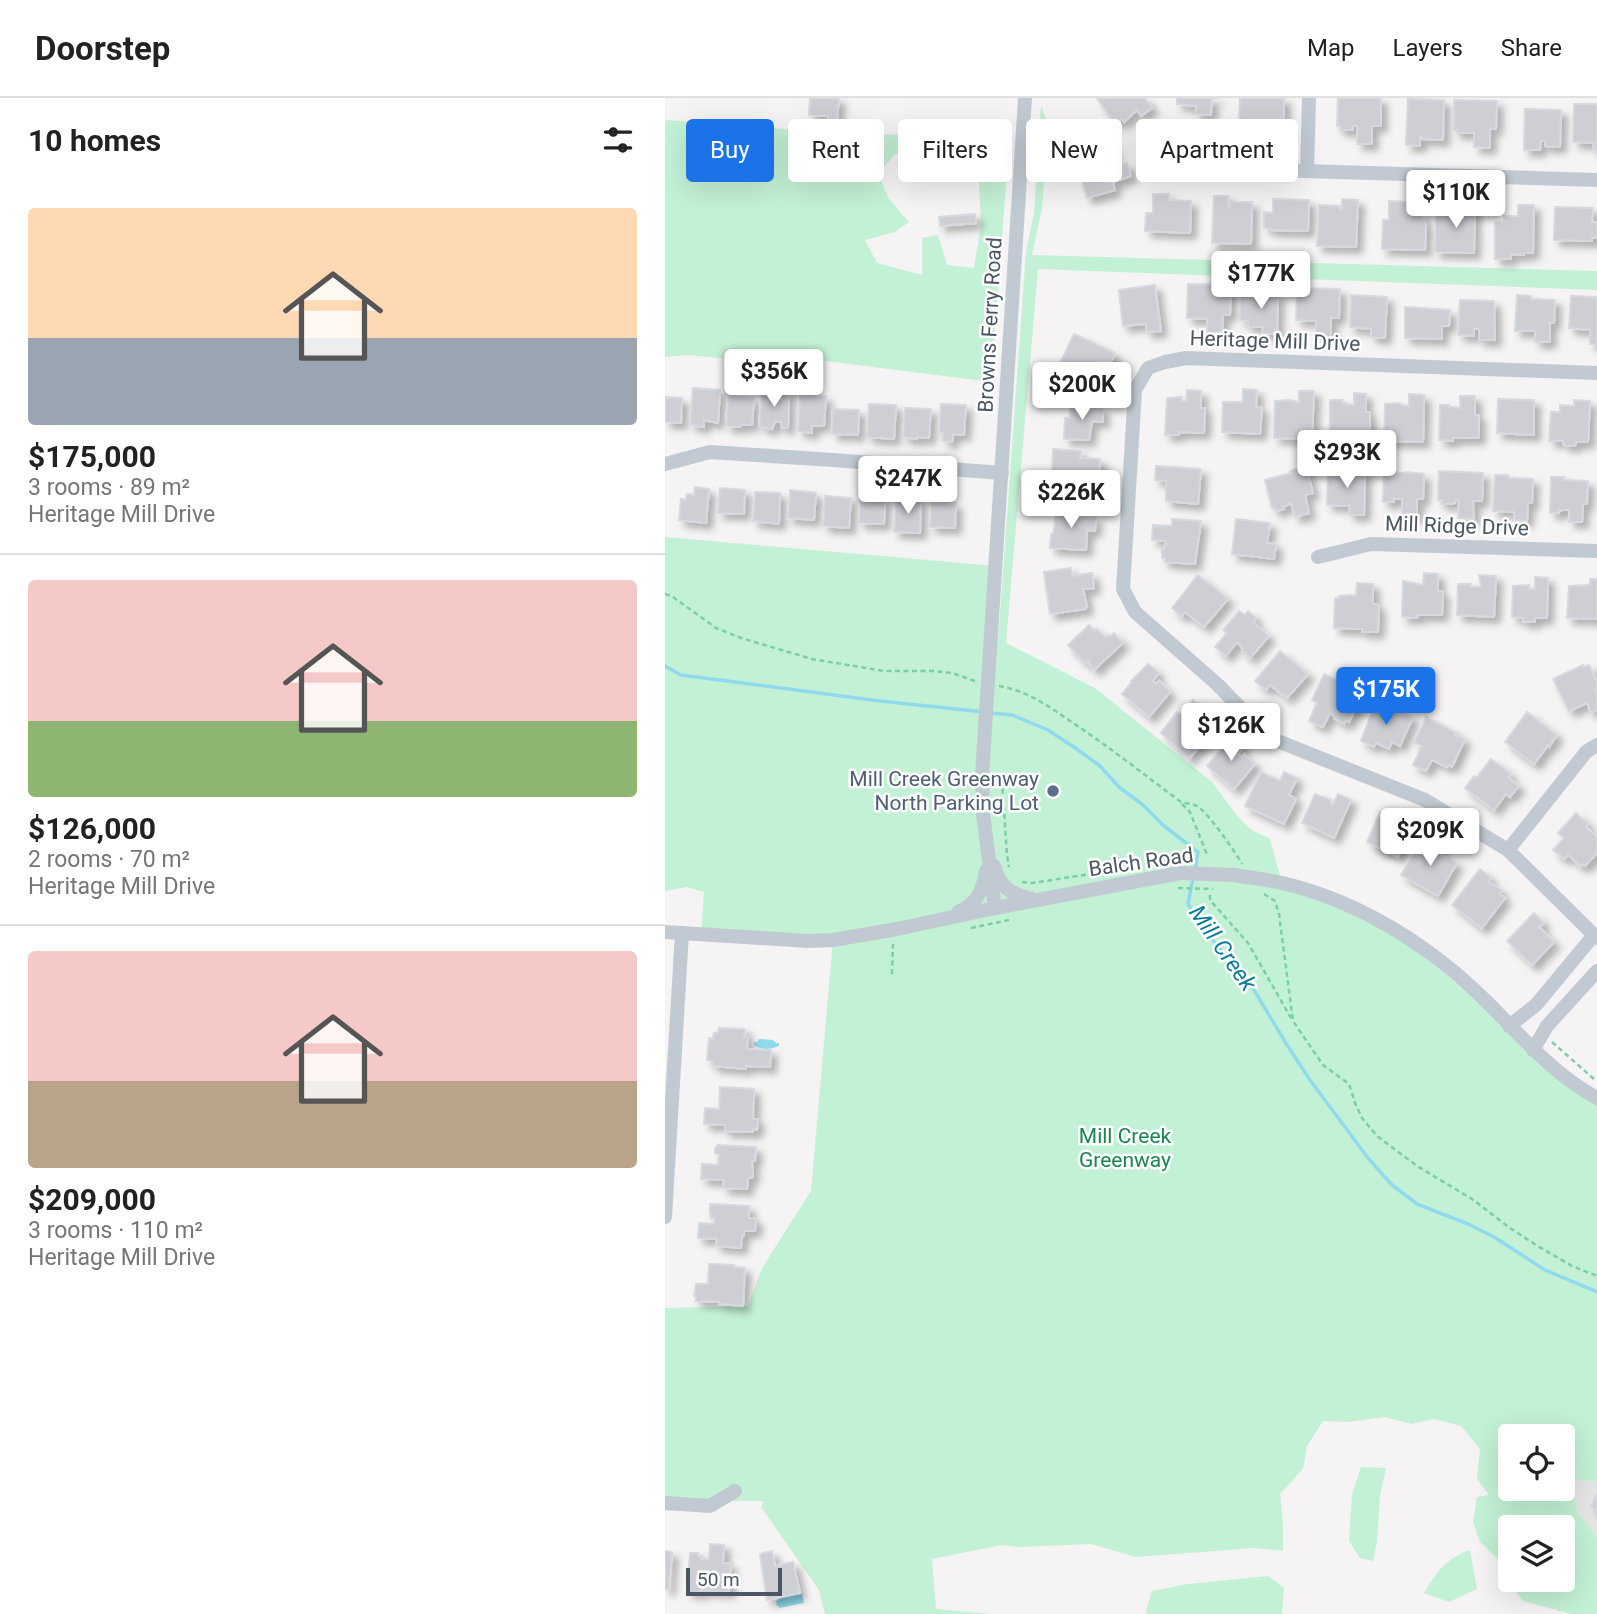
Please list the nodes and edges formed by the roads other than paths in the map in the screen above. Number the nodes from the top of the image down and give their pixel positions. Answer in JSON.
{"nodes":[{"id":1,"x":1025,"y":98,"type":"edge"},
{"id":2,"x":1309,"y":98,"type":"edge"},
{"id":3,"x":1298,"y":171,"type":"edge"},
{"id":4,"x":1307,"y":171,"type":"junction"},
{"id":5,"x":1597,"y":180,"type":"edge"},
{"id":6,"x":1597,"y":373,"type":"edge"},
{"id":7,"x":665,"y":464,"type":"edge"},
{"id":8,"x":1002,"y":473,"type":"junction"},
{"id":9,"x":1597,"y":551,"type":"edge"},
{"id":10,"x":1318,"y":557,"type":"dead end"},
{"id":11,"x":1597,"y":745,"type":"edge"},
{"id":12,"x":988,"y":848,"type":"junction"},
{"id":13,"x":1509,"y":850,"type":"junction"},
{"id":14,"x":1038,"y":901,"type":"junction"},
{"id":15,"x":995,"y":908,"type":"junction"},
{"id":16,"x":943,"y":919,"type":"junction"},
{"id":17,"x":665,"y":932,"type":"edge"},
{"id":18,"x":682,"y":933,"type":"junction"},
{"id":19,"x":1596,"y":936,"type":"edge"},
{"id":20,"x":1597,"y":971,"type":"edge"},
{"id":21,"x":1509,"y":1026,"type":"junction"},
{"id":22,"x":1533,"y":1050,"type":"junction"},
{"id":23,"x":1597,"y":1098,"type":"edge"},
{"id":24,"x":665,"y":1217,"type":"edge"},
{"id":25,"x":735,"y":1491,"type":"dead end"},
{"id":26,"x":665,"y":1503,"type":"edge"}],
"edges":[{"from":1,"to":8,"type":"street","name":"Browns Ferry Road"},
{"from":2,"to":4,"type":"street"},
{"from":3,"to":4,"type":"street"},
{"from":4,"to":5,"type":"street"},
{"from":6,"to":13,"type":"street","name":"Heritage Mill Drive"},
{"from":7,"to":8,"type":"street"},
{"from":8,"to":12,"type":"street","name":"Browns Ferry Road"},
{"from":9,"to":10,"type":"street","name":"Mill Ridge Drive"},
{"from":11,"to":13,"type":"street"},
{"from":12,"to":14,"type":"street","name":"Browns Ferry Road"},
{"from":12,"to":15,"type":"street","name":"Browns Ferry Road"},
{"from":12,"to":16,"type":"street","name":"Browns Ferry Road"},
{"from":13,"to":19,"type":"street","name":"Heritage Mill Drive"},
{"from":14,"to":15,"type":"street","name":"Balch Road"},
{"from":14,"to":21,"type":"street","name":"Balch Road","bridge":true},
{"from":15,"to":16,"type":"street","name":"Balch Road"},
{"from":16,"to":18,"type":"street","name":"Balch Road"},
{"from":17,"to":18,"type":"street","name":"Balch Road"},
{"from":18,"to":24,"type":"street"},
{"from":19,"to":21,"type":"street"},
{"from":20,"to":22,"type":"street"},
{"from":21,"to":22,"type":"street","name":"Balch Road"},
{"from":22,"to":23,"type":"street","name":"Balch Road"},
{"from":25,"to":26,"type":"street"}]}
